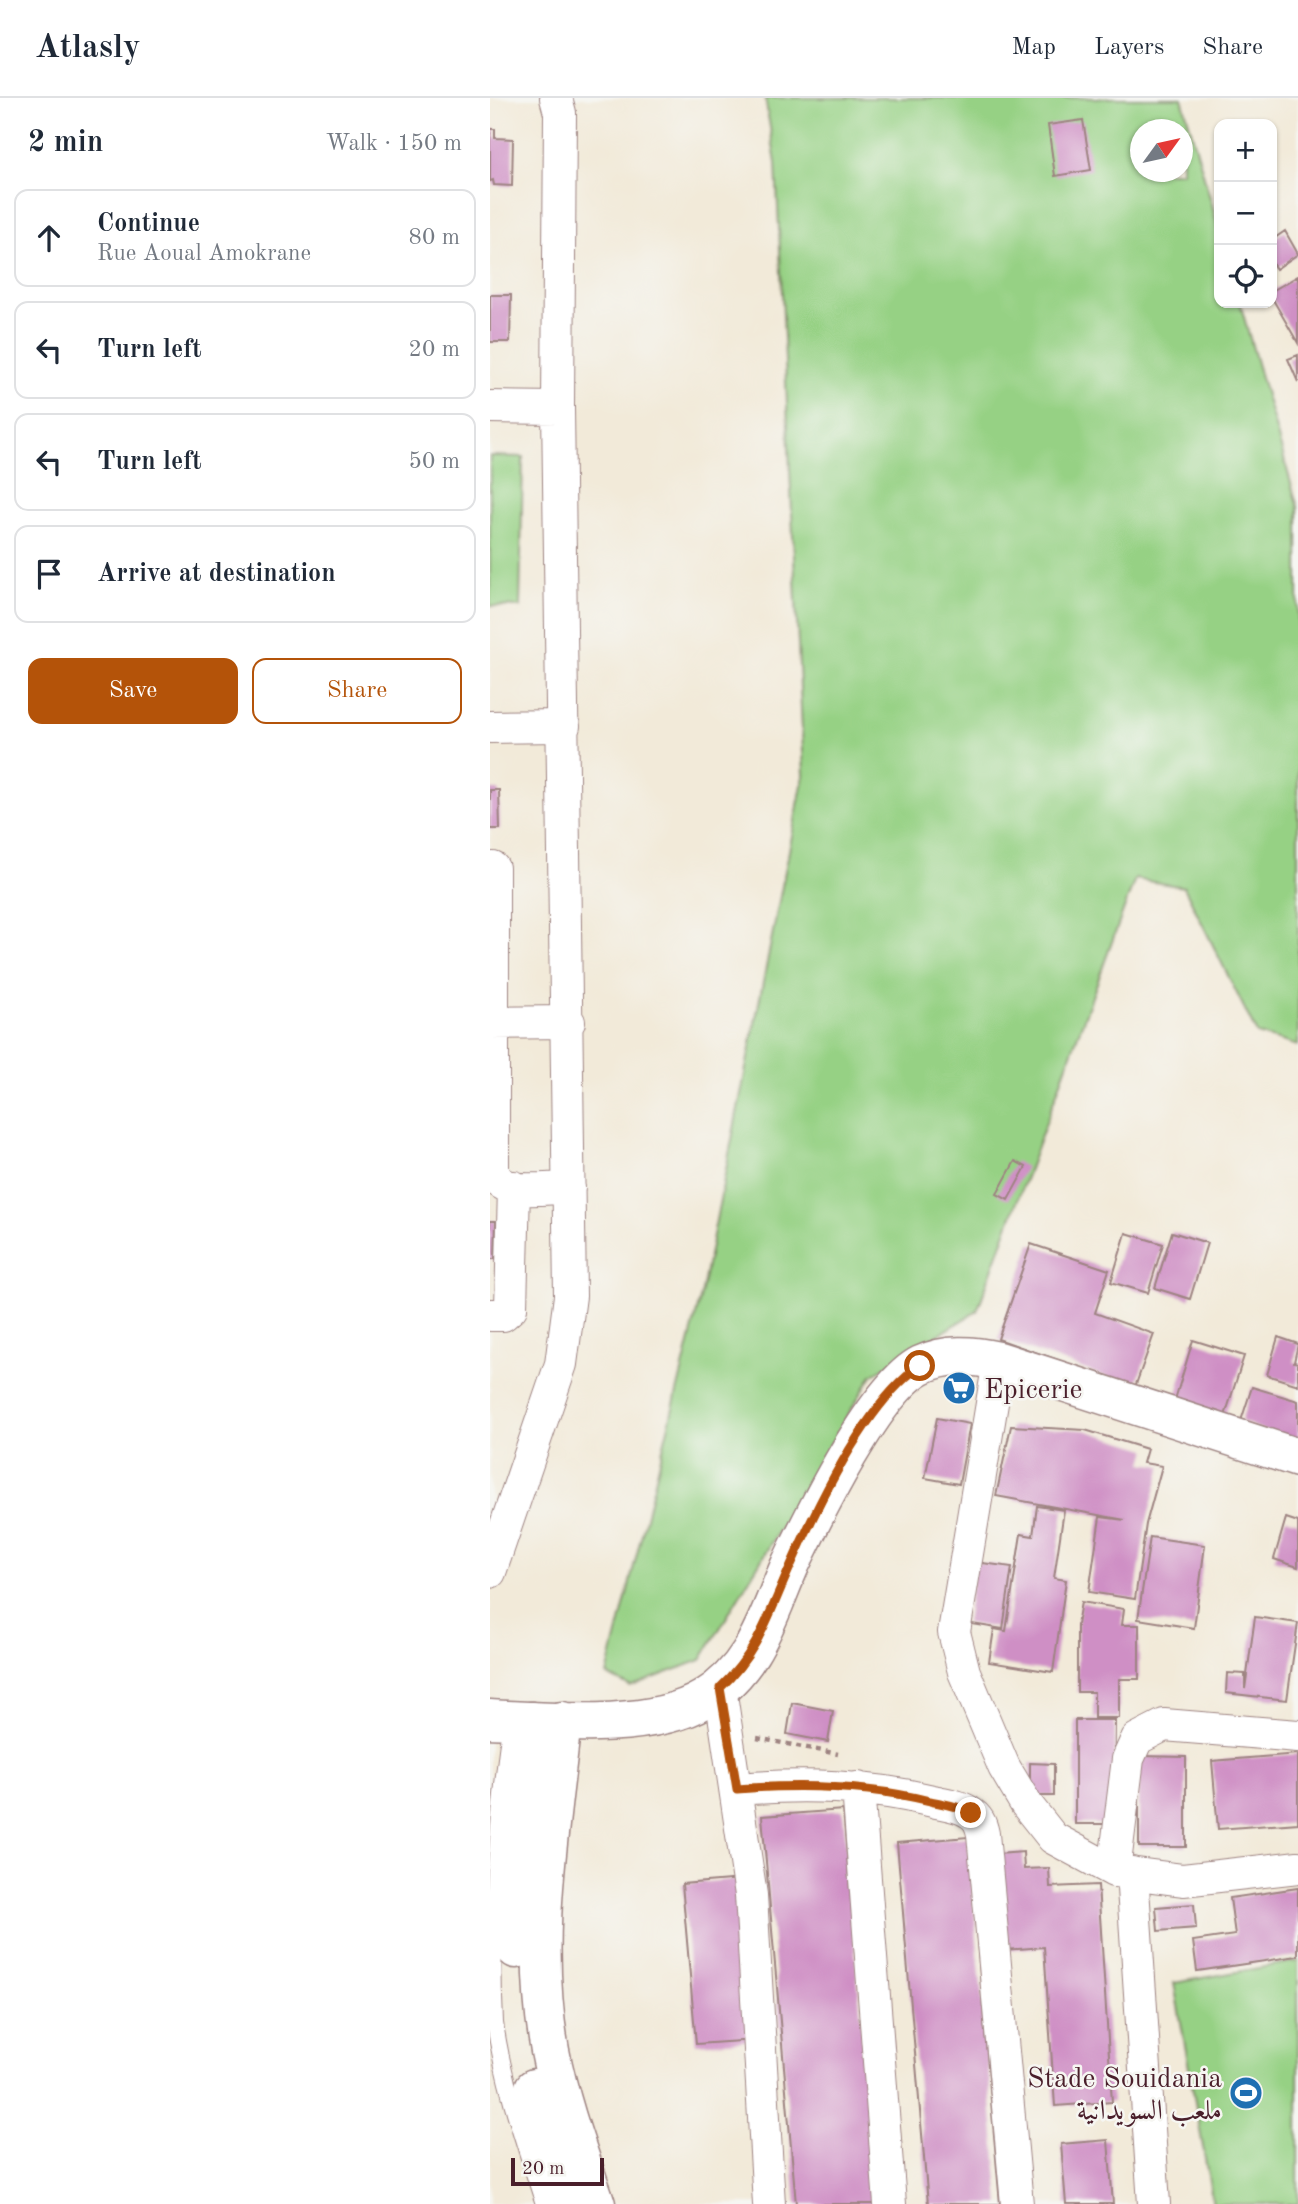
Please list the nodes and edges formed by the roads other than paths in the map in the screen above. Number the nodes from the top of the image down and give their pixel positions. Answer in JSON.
{"nodes":[{"id":1,"x":556,"y":98,"type":"edge"},
{"id":2,"x":490,"y":407,"type":"edge"},
{"id":3,"x":558,"y":408,"type":"junction"},
{"id":4,"x":564,"y":726,"type":"junction"},
{"id":5,"x":490,"y":727,"type":"edge"},
{"id":6,"x":493,"y":868,"type":"dead end"},
{"id":7,"x":569,"y":1022,"type":"junction"},
{"id":8,"x":491,"y":1023,"type":"edge"},
{"id":9,"x":514,"y":1187,"type":"junction"},
{"id":10,"x":569,"y":1188,"type":"junction"},
{"id":11,"x":490,"y":1315,"type":"edge"},
{"id":12,"x":999,"y":1361,"type":"junction"},
{"id":13,"x":1298,"y":1458,"type":"edge"},
{"id":14,"x":490,"y":1572,"type":"edge"},
{"id":15,"x":720,"y":1688,"type":"junction"},
{"id":16,"x":523,"y":1720,"type":"edge"},
{"id":17,"x":1298,"y":1736,"type":"edge"},
{"id":18,"x":858,"y":1788,"type":"junction"},
{"id":19,"x":737,"y":1789,"type":"junction"},
{"id":20,"x":1298,"y":1867,"type":"edge"},
{"id":21,"x":1123,"y":1872,"type":"junction"},
{"id":22,"x":544,"y":2204,"type":"edge"},
{"id":23,"x":565,"y":2204,"type":"edge"},
{"id":24,"x":596,"y":2204,"type":"edge"},
{"id":25,"x":769,"y":2204,"type":"edge"},
{"id":26,"x":890,"y":2204,"type":"edge"},
{"id":27,"x":1017,"y":2204,"type":"edge"},
{"id":28,"x":1154,"y":2204,"type":"edge"}],
"edges":[{"from":1,"to":3,"type":"street"},
{"from":2,"to":3,"type":"street"},
{"from":3,"to":4,"type":"street"},
{"from":4,"to":5,"type":"street"},
{"from":4,"to":7,"type":"street"},
{"from":6,"to":8,"type":"street"},
{"from":7,"to":8,"type":"street"},
{"from":7,"to":10,"type":"street"},
{"from":8,"to":9,"type":"street"},
{"from":9,"to":10,"type":"street"},
{"from":9,"to":11,"type":"street"},
{"from":10,"to":14,"type":"street"},
{"from":12,"to":13,"type":"main road"},
{"from":12,"to":15,"type":"main road"},
{"from":12,"to":21,"type":"street"},
{"from":15,"to":16,"type":"main road"},
{"from":15,"to":19,"type":"street"},
{"from":16,"to":22,"type":"lane"},
{"from":16,"to":23,"type":"main road"},
{"from":16,"to":24,"type":"main road"},
{"from":17,"to":21,"type":"street"},
{"from":18,"to":19,"type":"street"},
{"from":18,"to":26,"type":"street"},
{"from":18,"to":27,"type":"street"},
{"from":19,"to":25,"type":"street"},
{"from":20,"to":21,"type":"street"},
{"from":21,"to":28,"type":"street"}]}
